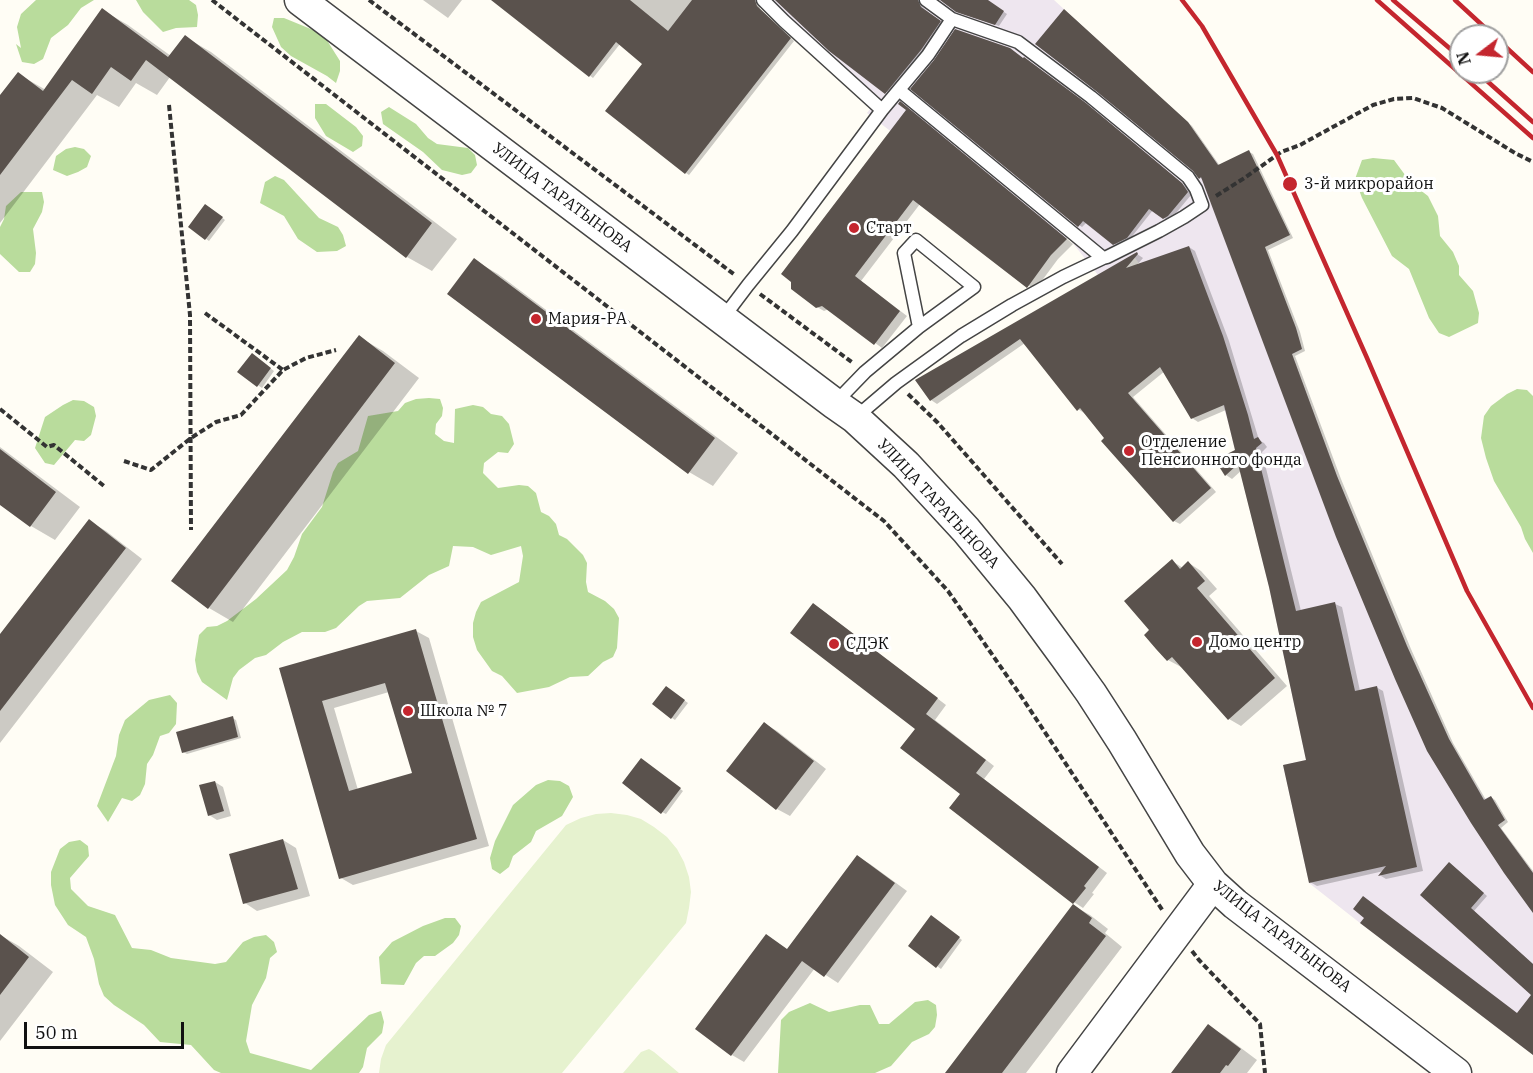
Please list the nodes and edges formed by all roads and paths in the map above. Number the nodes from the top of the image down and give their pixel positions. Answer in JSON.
{"nodes":[{"id":1,"x":212,"y":0,"type":"edge"},
{"id":2,"x":300,"y":0,"type":"edge"},
{"id":3,"x":369,"y":0,"type":"edge"},
{"id":4,"x":764,"y":0,"type":"edge"},
{"id":5,"x":926,"y":0,"type":"edge"},
{"id":6,"x":952,"y":19,"type":"junction"},
{"id":7,"x":899,"y":90,"type":"junction"},
{"id":8,"x":169,"y":105,"type":"dead end"},
{"id":9,"x":882,"y":110,"type":"junction"},
{"id":10,"x":1533,"y":162,"type":"edge"},
{"id":11,"x":1202,"y":205,"type":"junction"},
{"id":12,"x":1102,"y":258,"type":"junction"},
{"id":13,"x":748,"y":285,"type":"junction"},
{"id":14,"x":206,"y":313,"type":"dead end"},
{"id":15,"x":723,"y":319,"type":"junction"},
{"id":16,"x":920,"y":327,"type":"junction"},
{"id":17,"x":336,"y":350,"type":"dead end"},
{"id":18,"x":283,"y":370,"type":"junction"},
{"id":19,"x":865,"y":372,"type":"junction"},
{"id":20,"x":896,"y":383,"type":"junction"},
{"id":21,"x":0,"y":409,"type":"edge"},
{"id":22,"x":845,"y":411,"type":"junction"},
{"id":23,"x":191,"y":438,"type":"junction"},
{"id":24,"x":124,"y":461,"type":"dead end"},
{"id":25,"x":104,"y":486,"type":"dead end"},
{"id":26,"x":191,"y":530,"type":"dead end"},
{"id":27,"x":1062,"y":564,"type":"dead end"},
{"id":28,"x":1213,"y":884,"type":"junction"},
{"id":29,"x":1178,"y":931,"type":"junction"},
{"id":30,"x":1072,"y":1073,"type":"edge"},
{"id":31,"x":1265,"y":1073,"type":"edge"},
{"id":32,"x":1456,"y":1073,"type":"edge"}],
"edges":[{"from":1,"to":29,"type":"path"},
{"from":2,"to":15,"type":"street","name":"УЛИЦА ТАРАТЫНОВА"},
{"from":3,"to":13,"type":"path"},
{"from":4,"to":9,"type":"lane"},
{"from":5,"to":6,"type":"lane"},
{"from":6,"to":7,"type":"lane"},
{"from":6,"to":11,"type":"lane"},
{"from":7,"to":9,"type":"lane"},
{"from":7,"to":12,"type":"lane"},
{"from":8,"to":23,"type":"path"},
{"from":9,"to":13,"type":"lane"},
{"from":10,"to":11,"type":"path"},
{"from":11,"to":12,"type":"lane"},
{"from":12,"to":20,"type":"lane"},
{"from":13,"to":15,"type":"lane"},
{"from":13,"to":19,"type":"path"},
{"from":14,"to":18,"type":"path"},
{"from":15,"to":22,"type":"street","name":"УЛИЦА ТАРАТЫНОВА"},
{"from":16,"to":16,"type":"lane"},
{"from":16,"to":19,"type":"lane"},
{"from":17,"to":18,"type":"path"},
{"from":18,"to":23,"type":"path"},
{"from":19,"to":22,"type":"lane"},
{"from":20,"to":22,"type":"lane"},
{"from":20,"to":27,"type":"path"},
{"from":21,"to":25,"type":"path"},
{"from":22,"to":28,"type":"street","name":"УЛИЦА ТАРАТЫНОВА"},
{"from":23,"to":24,"type":"path"},
{"from":23,"to":26,"type":"path"},
{"from":28,"to":29,"type":"street"},
{"from":28,"to":32,"type":"street","name":"УЛИЦА ТАРАТЫНОВА"},
{"from":29,"to":30,"type":"street"},
{"from":29,"to":31,"type":"path"}]}
